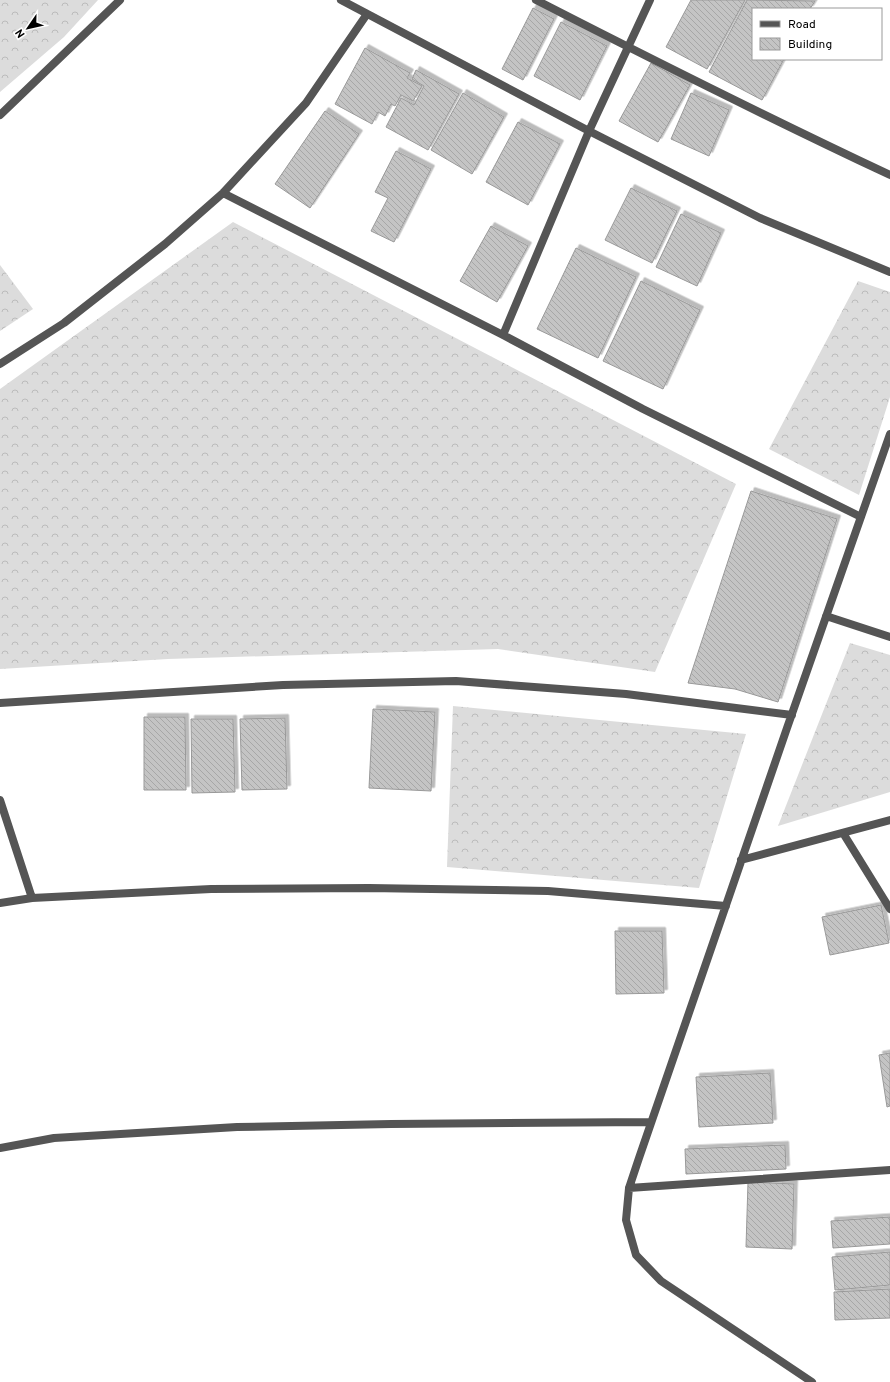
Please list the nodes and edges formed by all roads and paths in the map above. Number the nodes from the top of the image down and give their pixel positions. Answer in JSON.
{"nodes":[{"id":1,"x":120,"y":0,"type":"edge"},
{"id":2,"x":341,"y":0,"type":"edge"},
{"id":3,"x":536,"y":0,"type":"edge"},
{"id":4,"x":650,"y":0,"type":"edge"},
{"id":5,"x":367,"y":14,"type":"junction"},
{"id":6,"x":628,"y":47,"type":"junction"},
{"id":7,"x":0,"y":115,"type":"edge"},
{"id":8,"x":589,"y":131,"type":"junction"},
{"id":9,"x":890,"y":175,"type":"edge"},
{"id":10,"x":223,"y":193,"type":"junction"},
{"id":11,"x":890,"y":272,"type":"edge"},
{"id":12,"x":502,"y":335,"type":"junction"},
{"id":13,"x":0,"y":364,"type":"edge"},
{"id":14,"x":890,"y":434,"type":"edge"},
{"id":15,"x":861,"y":517,"type":"junction"},
{"id":16,"x":826,"y":616,"type":"junction"},
{"id":17,"x":890,"y":637,"type":"edge"},
{"id":18,"x":0,"y":703,"type":"edge"},
{"id":19,"x":792,"y":714,"type":"junction"},
{"id":20,"x":0,"y":800,"type":"edge"},
{"id":21,"x":890,"y":820,"type":"edge"},
{"id":22,"x":843,"y":833,"type":"junction"},
{"id":23,"x":741,"y":860,"type":"junction"},
{"id":24,"x":32,"y":898,"type":"junction"},
{"id":25,"x":0,"y":903,"type":"edge"},
{"id":26,"x":726,"y":906,"type":"junction"},
{"id":27,"x":890,"y":909,"type":"edge"},
{"id":28,"x":651,"y":1122,"type":"junction"},
{"id":29,"x":0,"y":1148,"type":"edge"},
{"id":30,"x":890,"y":1170,"type":"edge"},
{"id":31,"x":629,"y":1188,"type":"junction"},
{"id":32,"x":812,"y":1382,"type":"edge"}],
"edges":[{"from":1,"to":7,"type":"street"},
{"from":2,"to":5,"type":"street"},
{"from":3,"to":6,"type":"street"},
{"from":4,"to":6,"type":"street"},
{"from":5,"to":8,"type":"street"},
{"from":5,"to":10,"type":"street"},
{"from":6,"to":8,"type":"street"},
{"from":6,"to":9,"type":"street"},
{"from":8,"to":11,"type":"street"},
{"from":8,"to":12,"type":"street"},
{"from":10,"to":12,"type":"street"},
{"from":10,"to":13,"type":"street"},
{"from":12,"to":15,"type":"street"},
{"from":14,"to":15,"type":"street"},
{"from":15,"to":16,"type":"street"},
{"from":16,"to":17,"type":"street"},
{"from":16,"to":19,"type":"street"},
{"from":18,"to":19,"type":"street"},
{"from":19,"to":23,"type":"street"},
{"from":20,"to":24,"type":"street"},
{"from":21,"to":22,"type":"street"},
{"from":22,"to":23,"type":"street"},
{"from":22,"to":27,"type":"street"},
{"from":23,"to":26,"type":"street"},
{"from":24,"to":25,"type":"street"},
{"from":24,"to":26,"type":"street"},
{"from":26,"to":28,"type":"street"},
{"from":28,"to":29,"type":"street"},
{"from":28,"to":31,"type":"street"},
{"from":30,"to":31,"type":"street"},
{"from":31,"to":32,"type":"street"}]}
